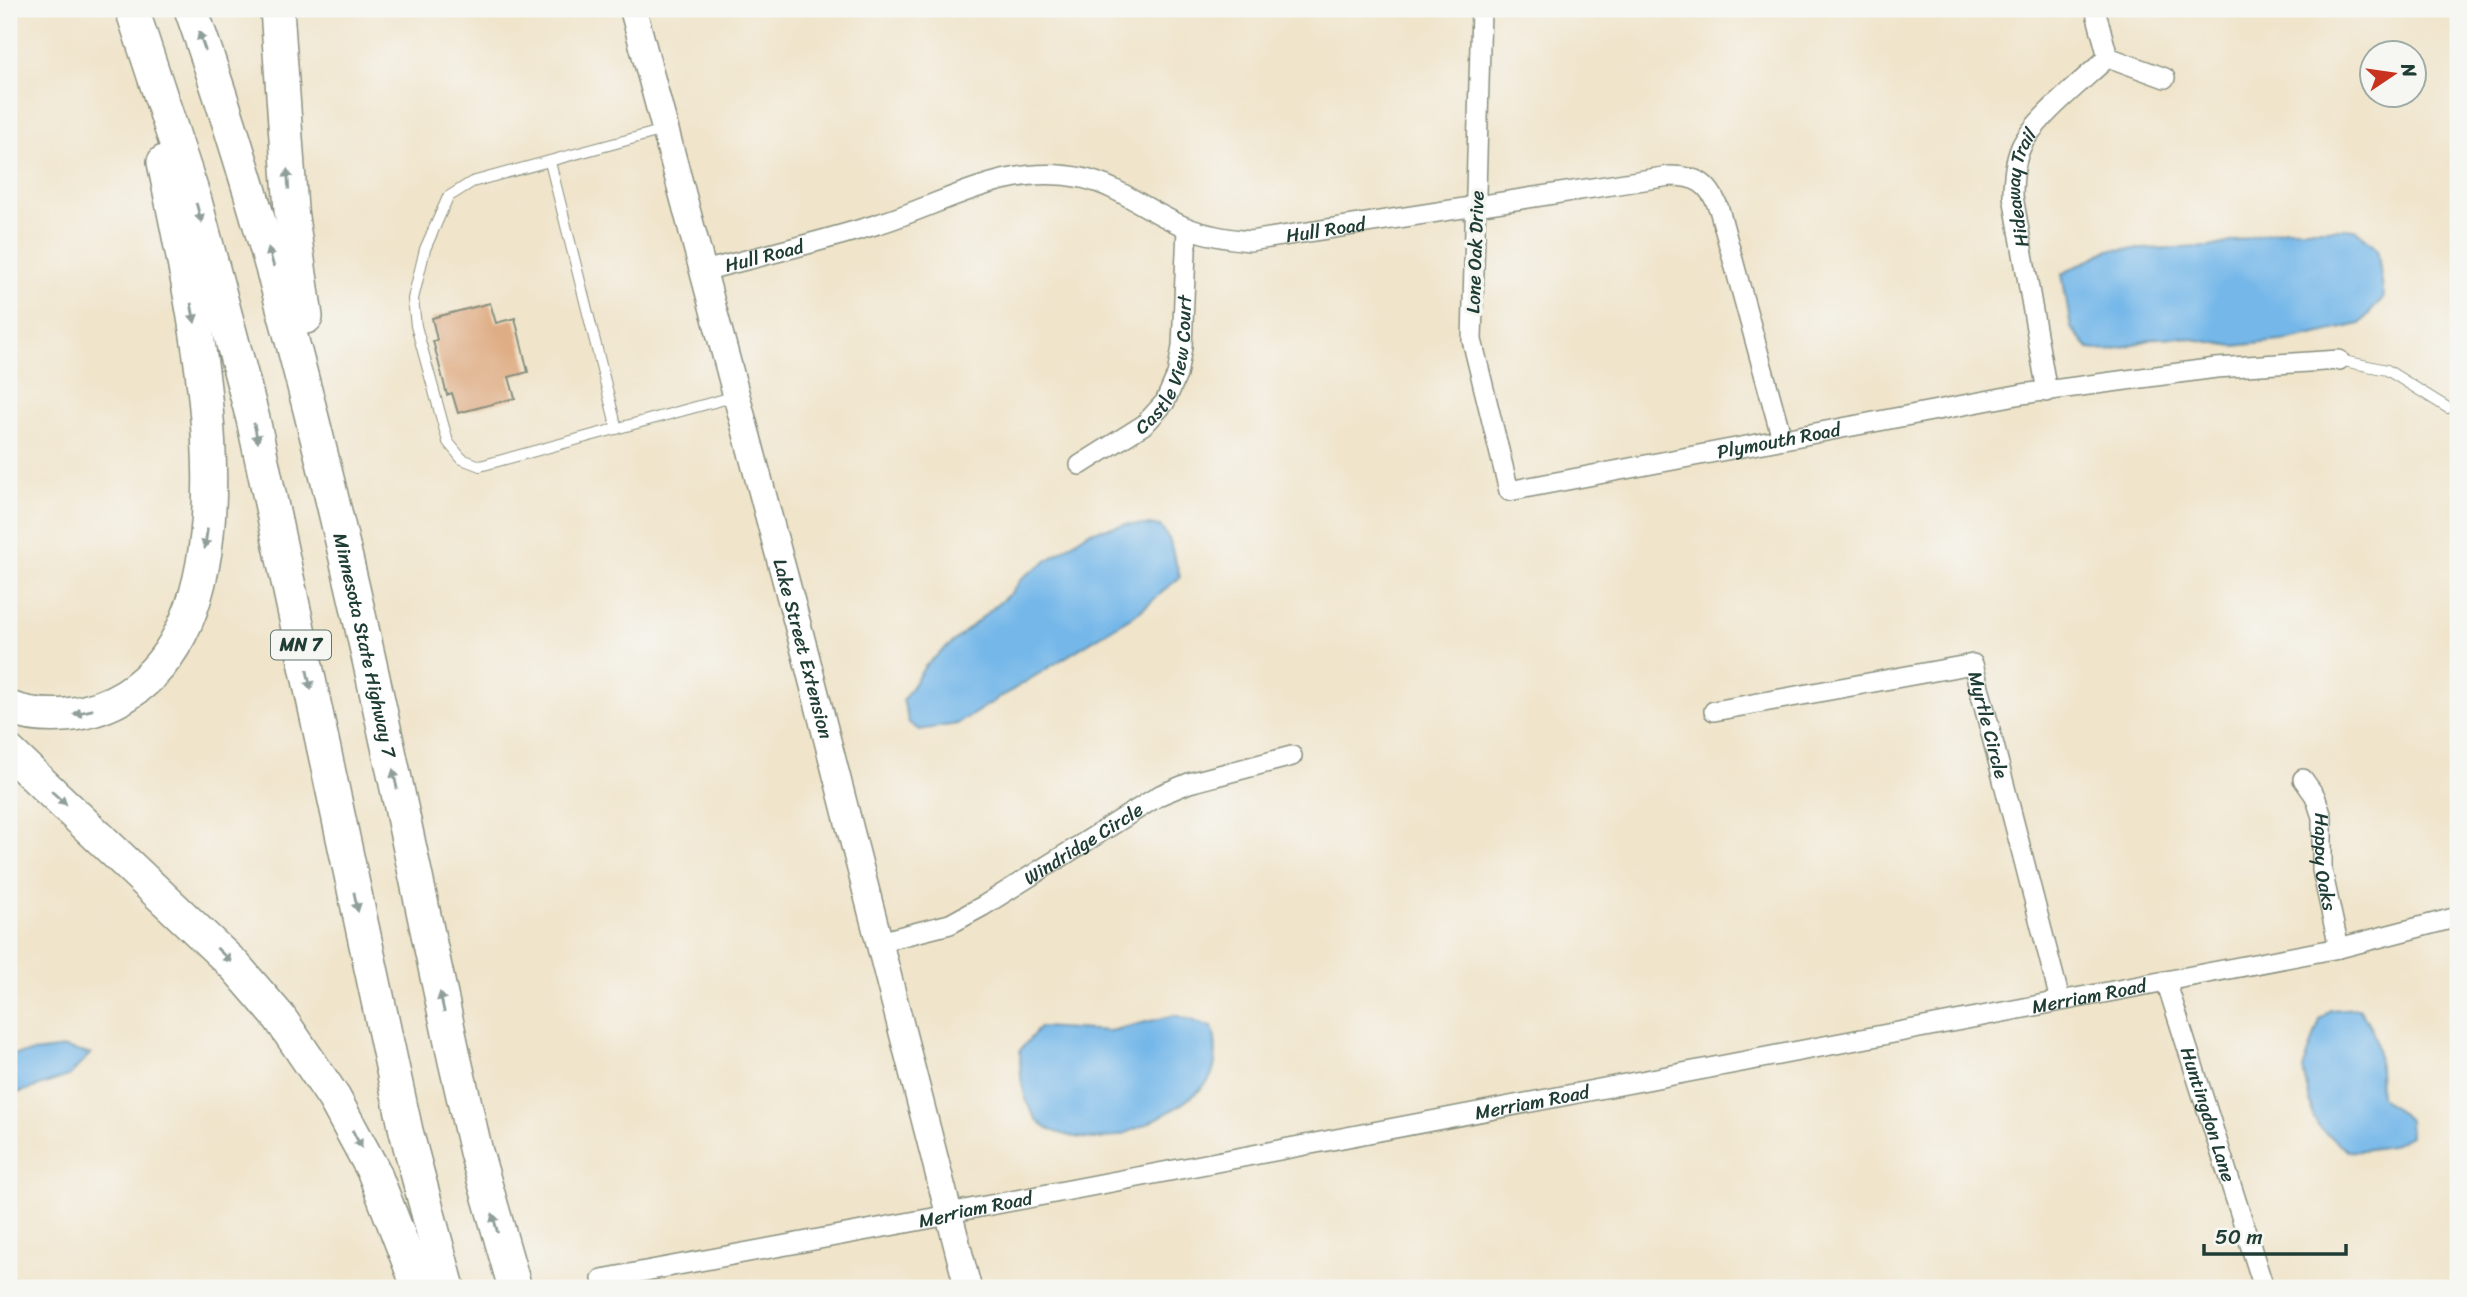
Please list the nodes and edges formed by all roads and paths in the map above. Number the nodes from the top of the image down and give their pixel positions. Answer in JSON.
{"nodes":[{"id":1,"x":120,"y":9,"type":"edge"},
{"id":2,"x":132,"y":9,"type":"edge"},
{"id":3,"x":191,"y":9,"type":"edge"},
{"id":4,"x":277,"y":9,"type":"edge"},
{"id":5,"x":633,"y":9,"type":"edge"},
{"id":6,"x":1481,"y":9,"type":"edge"},
{"id":7,"x":2095,"y":9,"type":"edge"},
{"id":8,"x":2108,"y":57,"type":"junction"},
{"id":9,"x":2165,"y":78,"type":"dead end"},
{"id":10,"x":665,"y":130,"type":"junction"},
{"id":11,"x":550,"y":162,"type":"junction"},
{"id":12,"x":1476,"y":208,"type":"junction"},
{"id":13,"x":1186,"y":228,"type":"junction"},
{"id":14,"x":703,"y":271,"type":"junction"},
{"id":15,"x":2339,"y":360,"type":"joint"},
{"id":16,"x":2047,"y":392,"type":"junction"},
{"id":17,"x":736,"y":396,"type":"junction"},
{"id":18,"x":2448,"y":408,"type":"dead end"},
{"id":19,"x":617,"y":429,"type":"junction"},
{"id":20,"x":1782,"y":439,"type":"junction"},
{"id":21,"x":1080,"y":465,"type":"dead end"},
{"id":22,"x":1509,"y":491,"type":"joint"},
{"id":23,"x":358,"y":609,"type":"junction"},
{"id":24,"x":9,"y":708,"type":"edge"},
{"id":25,"x":1714,"y":711,"type":"dead end"},
{"id":26,"x":9,"y":752,"type":"edge"},
{"id":27,"x":1292,"y":756,"type":"dead end"},
{"id":28,"x":2302,"y":779,"type":"dead end"},
{"id":29,"x":2458,"y":916,"type":"edge"},
{"id":30,"x":879,"y":942,"type":"junction"},
{"id":31,"x":2339,"y":948,"type":"junction"},
{"id":32,"x":2166,"y":981,"type":"junction"},
{"id":33,"x":2060,"y":1000,"type":"junction"},
{"id":34,"x":949,"y":1215,"type":"junction"},
{"id":35,"x":602,"y":1279,"type":"dead end"},
{"id":36,"x":419,"y":1288,"type":"edge"},
{"id":37,"x":448,"y":1288,"type":"edge"},
{"id":38,"x":515,"y":1288,"type":"edge"},
{"id":39,"x":968,"y":1288,"type":"edge"},
{"id":40,"x":2264,"y":1288,"type":"edge"}],
"edges":[{"from":1,"to":24,"type":"highway","one_way":true},
{"from":2,"to":37,"type":"highway","number":"MN 7","one_way":true},
{"from":23,"to":3,"type":"highway","name":"Minnesota State Highway 7","one_way":true},
{"from":23,"to":4,"type":"highway","one_way":true},
{"from":5,"to":10,"type":"street","name":"Lake Street Extension"},
{"from":6,"to":12,"type":"street","name":"Lone Oak Drive"},
{"from":7,"to":8,"type":"street"},
{"from":8,"to":9,"type":"street"},
{"from":8,"to":16,"type":"street","name":"Hideaway Trail"},
{"from":10,"to":11,"type":"lane"},
{"from":10,"to":14,"type":"street","name":"Lake Street Extension"},
{"from":11,"to":19,"type":"lane"},
{"from":11,"to":19,"type":"lane"},
{"from":12,"to":13,"type":"street","name":"Hull Road"},
{"from":12,"to":20,"type":"street","name":"Hull Road"},
{"from":12,"to":22,"type":"street","name":"Lone Oak Drive"},
{"from":13,"to":14,"type":"street","name":"Hull Road"},
{"from":13,"to":21,"type":"street","name":"Castle View Court"},
{"from":14,"to":17,"type":"street","name":"Lake Street Extension"},
{"from":15,"to":16,"type":"street","name":"Plymouth Road"},
{"from":15,"to":18,"type":"lane"},
{"from":16,"to":20,"type":"street","name":"Plymouth Road"},
{"from":17,"to":19,"type":"lane"},
{"from":17,"to":30,"type":"street","name":"Lake Street Extension"},
{"from":20,"to":22,"type":"street","name":"Plymouth Road"},
{"from":38,"to":23,"type":"highway","name":"Minnesota State Highway 7","one_way":true},
{"from":25,"to":33,"type":"street","name":"Myrtle Circle"},
{"from":26,"to":36,"type":"highway","one_way":true},
{"from":27,"to":30,"type":"street","name":"Windridge Circle"},
{"from":28,"to":31,"type":"street","name":"Happy Oaks"},
{"from":29,"to":31,"type":"street","name":"Merriam Road"},
{"from":30,"to":34,"type":"street","name":"Lake Street Extension"},
{"from":31,"to":32,"type":"street","name":"Merriam Road"},
{"from":32,"to":33,"type":"street","name":"Merriam Road"},
{"from":32,"to":40,"type":"street","name":"Huntingdon Lane"},
{"from":33,"to":34,"type":"street","name":"Merriam Road"},
{"from":34,"to":35,"type":"street","name":"Merriam Road"},
{"from":34,"to":39,"type":"street","name":"Lake Street Extension"}]}
